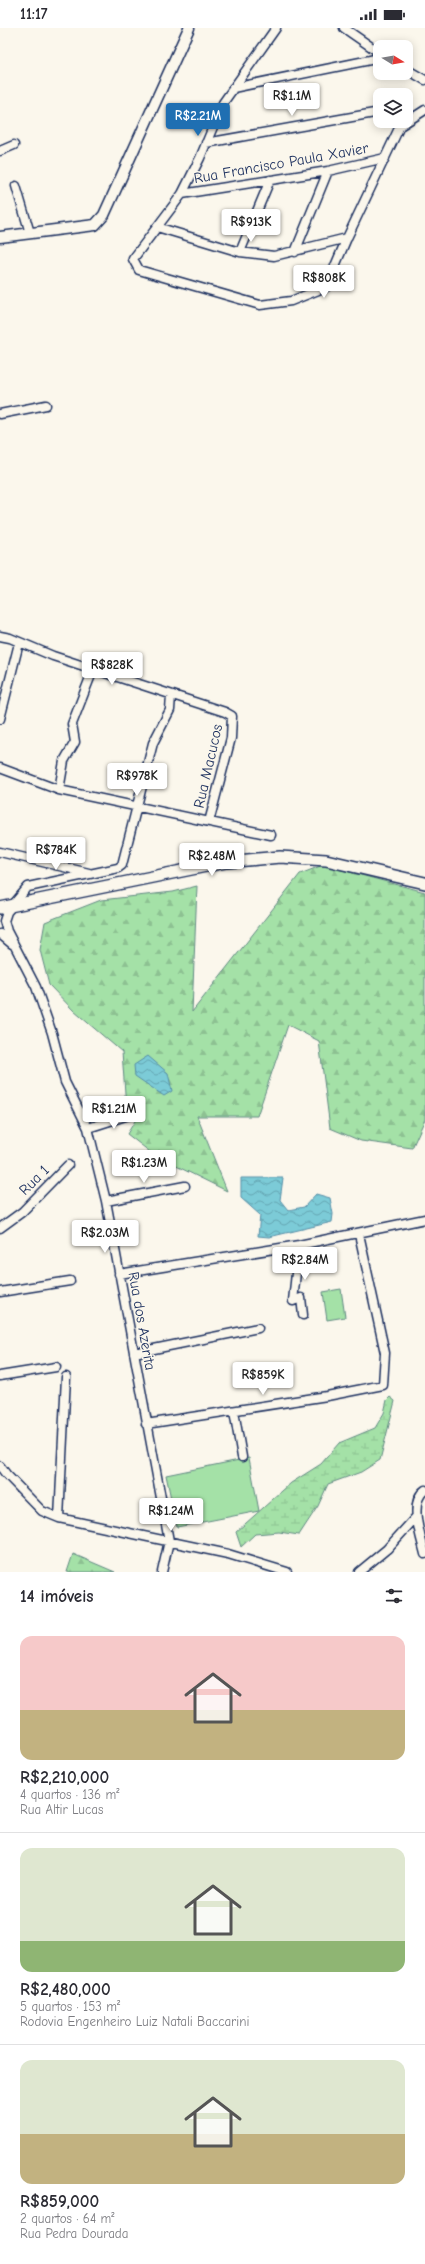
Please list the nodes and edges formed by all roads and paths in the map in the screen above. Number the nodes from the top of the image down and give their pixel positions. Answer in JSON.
{"nodes":[{"id":1,"x":188,"y":28,"type":"edge"},
{"id":2,"x":276,"y":28,"type":"edge"},
{"id":3,"x":344,"y":28,"type":"edge"},
{"id":4,"x":373,"y":48,"type":"edge"},
{"id":5,"x":373,"y":59,"type":"edge"},
{"id":6,"x":413,"y":73,"type":"edge"},
{"id":7,"x":425,"y":80,"type":"edge"},
{"id":8,"x":233,"y":88,"type":"junction"},
{"id":9,"x":425,"y":110,"type":"edge"},
{"id":10,"x":373,"y":113,"type":"edge"},
{"id":11,"x":413,"y":116,"type":"edge"},
{"id":12,"x":396,"y":128,"type":"edge"},
{"id":13,"x":206,"y":143,"type":"junction"},
{"id":14,"x":14,"y":145,"type":"dead end"},
{"id":15,"x":0,"y":151,"type":"edge"},
{"id":16,"x":385,"y":158,"type":"junction"},
{"id":17,"x":328,"y":172,"type":"junction"},
{"id":18,"x":270,"y":180,"type":"junction"},
{"id":19,"x":16,"y":186,"type":"dead end"},
{"id":20,"x":182,"y":194,"type":"junction"},
{"id":21,"x":157,"y":227,"type":"junction"},
{"id":22,"x":30,"y":233,"type":"junction"},
{"id":23,"x":0,"y":237,"type":"edge"},
{"id":24,"x":347,"y":238,"type":"junction"},
{"id":25,"x":240,"y":252,"type":"junction"},
{"id":26,"x":295,"y":252,"type":"junction"},
{"id":27,"x":46,"y":405,"type":"dead end"},
{"id":28,"x":0,"y":414,"type":"edge"},
{"id":29,"x":0,"y":636,"type":"edge"},
{"id":30,"x":20,"y":643,"type":"junction"},
{"id":31,"x":93,"y":670,"type":"junction"},
{"id":32,"x":171,"y":695,"type":"junction"},
{"id":33,"x":2,"y":696,"type":"edge"},
{"id":34,"x":0,"y":719,"type":"edge"},
{"id":35,"x":0,"y":768,"type":"edge"},
{"id":36,"x":60,"y":790,"type":"junction"},
{"id":37,"x":138,"y":808,"type":"junction"},
{"id":38,"x":209,"y":822,"type":"junction"},
{"id":39,"x":271,"y":835,"type":"dead end"},
{"id":40,"x":0,"y":852,"type":"edge"},
{"id":41,"x":91,"y":874,"type":"junction"},
{"id":42,"x":425,"y":883,"type":"edge"},
{"id":43,"x":14,"y":906,"type":"junction"},
{"id":44,"x":0,"y":908,"type":"edge"},
{"id":45,"x":0,"y":934,"type":"edge"},
{"id":46,"x":14,"y":945,"type":"junction"},
{"id":47,"x":135,"y":1114,"type":"dead end"},
{"id":48,"x":88,"y":1128,"type":"junction"},
{"id":49,"x":68,"y":1165,"type":"dead end"},
{"id":50,"x":185,"y":1186,"type":"dead end"},
{"id":51,"x":106,"y":1201,"type":"junction"},
{"id":52,"x":425,"y":1219,"type":"edge"},
{"id":53,"x":0,"y":1228,"type":"edge"},
{"id":54,"x":359,"y":1234,"type":"junction"},
{"id":55,"x":299,"y":1245,"type":"junction"},
{"id":56,"x":119,"y":1274,"type":"junction"},
{"id":57,"x":70,"y":1281,"type":"dead end"},
{"id":58,"x":0,"y":1292,"type":"edge"},
{"id":59,"x":303,"y":1315,"type":"dead end"},
{"id":60,"x":258,"y":1328,"type":"dead end"},
{"id":61,"x":134,"y":1353,"type":"junction"},
{"id":62,"x":56,"y":1367,"type":"dead end"},
{"id":63,"x":0,"y":1376,"type":"edge"},
{"id":64,"x":66,"y":1377,"type":"dead end"},
{"id":65,"x":234,"y":1411,"type":"junction"},
{"id":66,"x":146,"y":1424,"type":"junction"},
{"id":67,"x":242,"y":1457,"type":"dead end"},
{"id":68,"x":0,"y":1466,"type":"edge"},
{"id":69,"x":425,"y":1490,"type":"edge"},
{"id":70,"x":416,"y":1517,"type":"junction"},
{"id":71,"x":58,"y":1518,"type":"junction"},
{"id":72,"x":169,"y":1542,"type":"junction"},
{"id":73,"x":425,"y":1554,"type":"edge"},
{"id":74,"x":162,"y":1572,"type":"edge"},
{"id":75,"x":287,"y":1572,"type":"edge"},
{"id":76,"x":359,"y":1572,"type":"edge"}],
"edges":[{"from":1,"to":22,"type":"street"},
{"from":2,"to":8,"type":"street"},
{"from":3,"to":4,"type":"street"},
{"from":5,"to":8,"type":"street"},
{"from":6,"to":7,"type":"street"},
{"from":8,"to":13,"type":"street"},
{"from":9,"to":11,"type":"street"},
{"from":10,"to":13,"type":"street"},
{"from":12,"to":16,"type":"street"},
{"from":13,"to":20,"type":"street"},
{"from":14,"to":15,"type":"street"},
{"from":16,"to":17,"type":"street","name":"Rua Francisco Paula Xavier"},
{"from":16,"to":24,"type":"street"},
{"from":17,"to":18,"type":"street","name":"Rua Francisco Paula Xavier"},
{"from":17,"to":26,"type":"street"},
{"from":18,"to":20,"type":"street","name":"Rua Francisco Paula Xavier"},
{"from":18,"to":25,"type":"street"},
{"from":19,"to":22,"type":"street"},
{"from":20,"to":21,"type":"street"},
{"from":21,"to":24,"type":"street"},
{"from":21,"to":25,"type":"street"},
{"from":22,"to":23,"type":"street"},
{"from":24,"to":26,"type":"street"},
{"from":25,"to":26,"type":"street"},
{"from":27,"to":28,"type":"street"},
{"from":29,"to":30,"type":"street"},
{"from":30,"to":31,"type":"street"},
{"from":30,"to":33,"type":"street"},
{"from":31,"to":32,"type":"street"},
{"from":31,"to":36,"type":"street"},
{"from":32,"to":37,"type":"street"},
{"from":32,"to":38,"type":"street","name":"Rua Macucos"},
{"from":33,"to":34,"type":"street"},
{"from":35,"to":36,"type":"street"},
{"from":36,"to":37,"type":"street"},
{"from":37,"to":38,"type":"street"},
{"from":37,"to":41,"type":"street"},
{"from":38,"to":39,"type":"street"},
{"from":40,"to":41,"type":"street"},
{"from":41,"to":43,"type":"street"},
{"from":42,"to":43,"type":"main road"},
{"from":43,"to":44,"type":"main road"},
{"from":43,"to":46,"type":"street","name":"Rua dos Azerita"},
{"from":45,"to":46,"type":"street"},
{"from":46,"to":48,"type":"street","name":"Rua dos Azerita"},
{"from":47,"to":48,"type":"street"},
{"from":48,"to":51,"type":"street","name":"Rua dos Azerita"},
{"from":49,"to":53,"type":"street","name":"Rua 1"},
{"from":50,"to":51,"type":"street"},
{"from":51,"to":56,"type":"street","name":"Rua dos Azerita"},
{"from":52,"to":54,"type":"street"},
{"from":54,"to":55,"type":"street"},
{"from":54,"to":65,"type":"street"},
{"from":55,"to":56,"type":"street"},
{"from":55,"to":59,"type":"street"},
{"from":56,"to":61,"type":"street","name":"Rua dos Azerita"},
{"from":57,"to":58,"type":"street"},
{"from":60,"to":61,"type":"street"},
{"from":61,"to":66,"type":"street","name":"Rua dos Azerita"},
{"from":62,"to":63,"type":"street"},
{"from":64,"to":71,"type":"street"},
{"from":65,"to":66,"type":"street"},
{"from":65,"to":67,"type":"street"},
{"from":66,"to":72,"type":"street","name":"Rua dos Azerita"},
{"from":68,"to":71,"type":"street"},
{"from":69,"to":70,"type":"street"},
{"from":70,"to":73,"type":"street"},
{"from":70,"to":76,"type":"street"},
{"from":71,"to":72,"type":"street"},
{"from":72,"to":74,"type":"street","name":"Rua dos Azerita"},
{"from":72,"to":75,"type":"street"}]}
